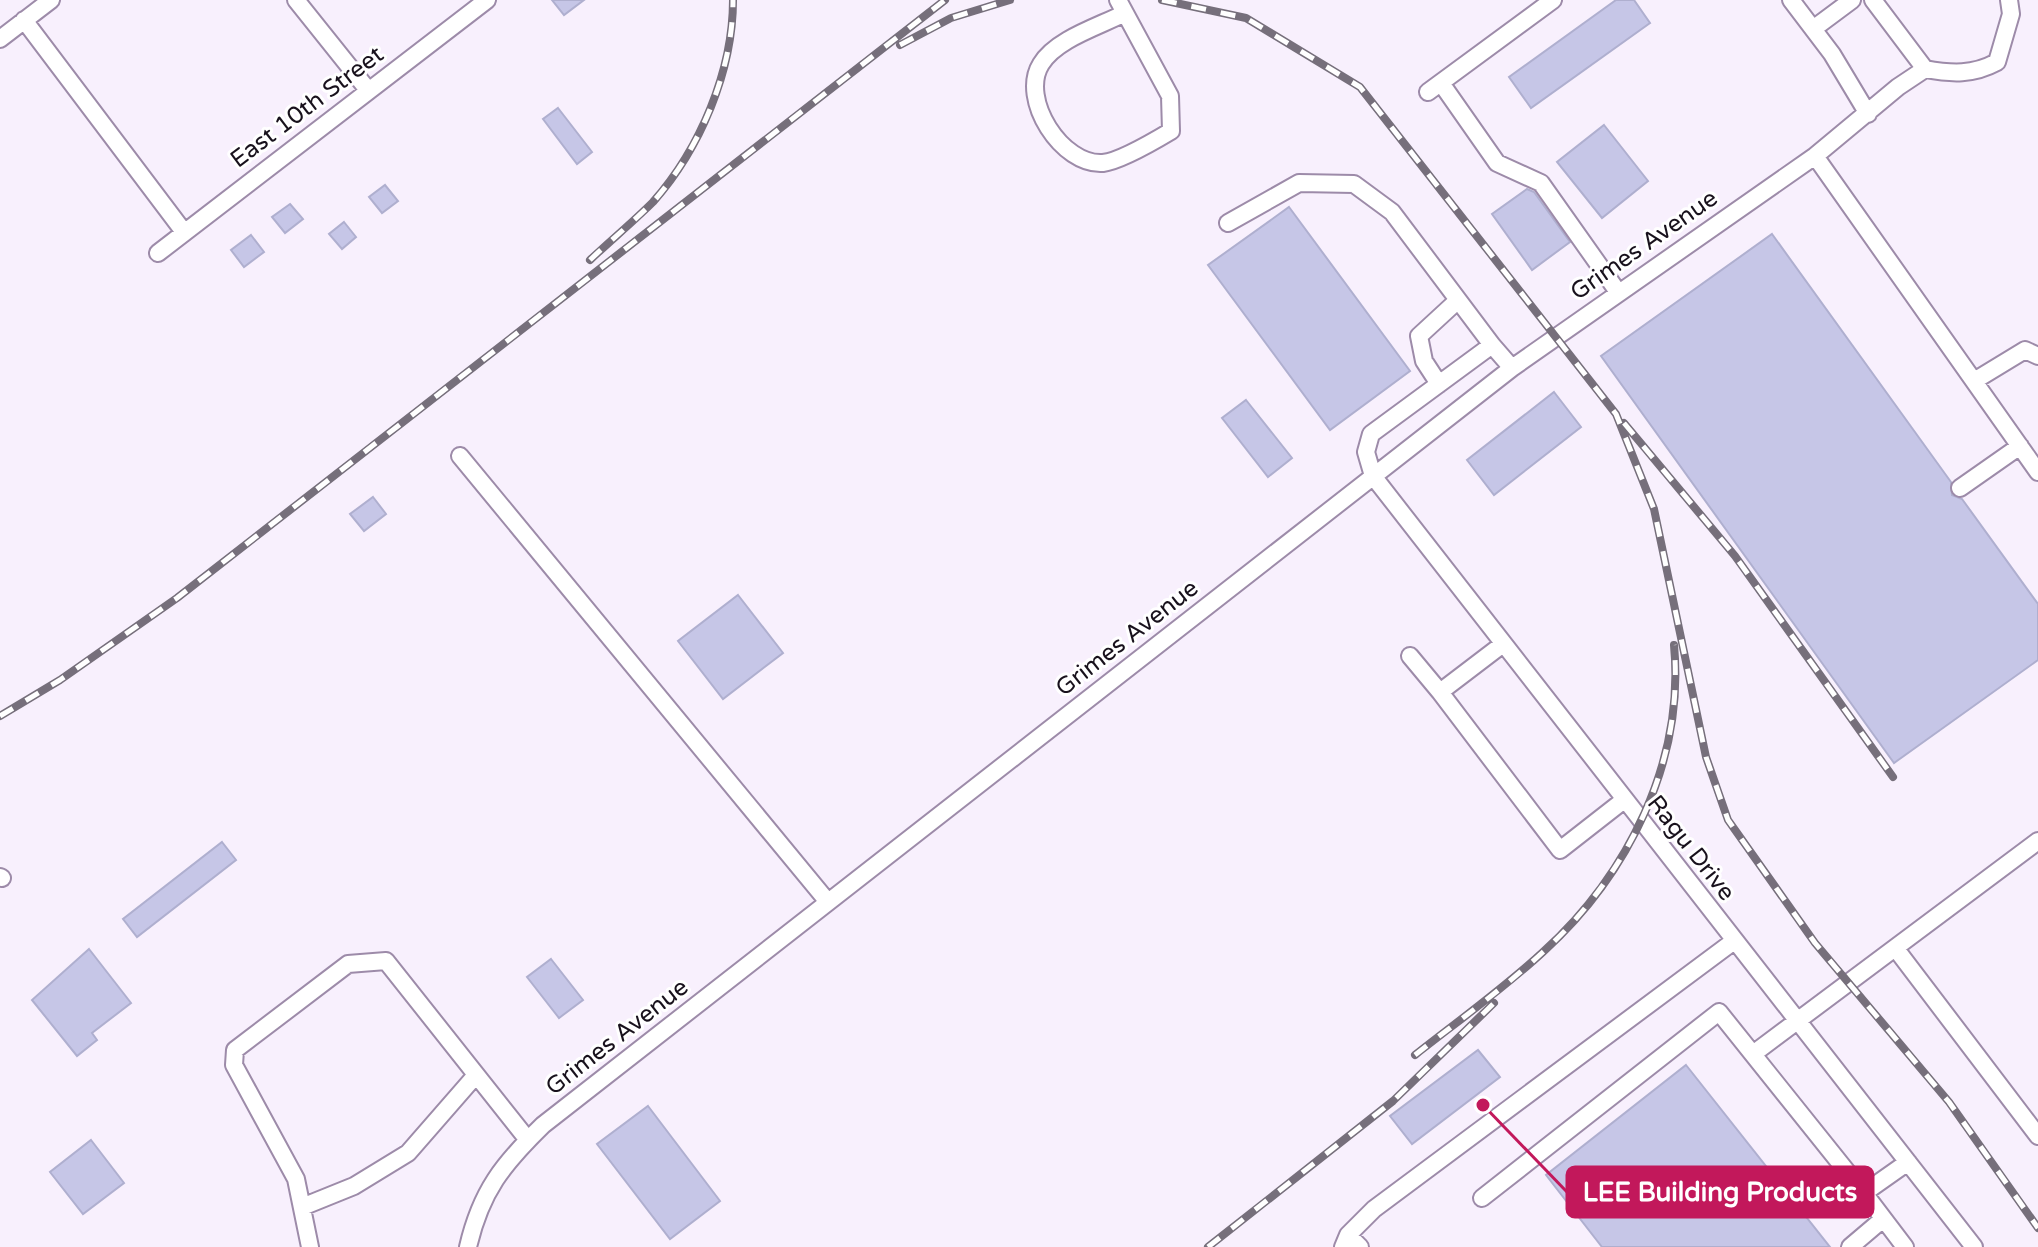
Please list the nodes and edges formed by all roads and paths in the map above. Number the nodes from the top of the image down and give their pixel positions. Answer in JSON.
{"nodes":[{"id":1,"x":51,"y":0,"type":"edge"},
{"id":2,"x":296,"y":0,"type":"edge"},
{"id":3,"x":487,"y":0,"type":"edge"},
{"id":4,"x":1553,"y":0,"type":"edge"},
{"id":5,"x":1791,"y":0,"type":"edge"},
{"id":6,"x":1852,"y":0,"type":"edge"},
{"id":7,"x":1873,"y":0,"type":"edge"},
{"id":8,"x":2009,"y":0,"type":"edge"},
{"id":9,"x":1122,"y":6,"type":"edge"},
{"id":10,"x":24,"y":20,"type":"junction"},
{"id":11,"x":1813,"y":29,"type":"junction"},
{"id":12,"x":0,"y":39,"type":"edge"},
{"id":13,"x":1925,"y":69,"type":"junction"},
{"id":14,"x":368,"y":90,"type":"junction"},
{"id":15,"x":1868,"y":114,"type":"junction"},
{"id":16,"x":1815,"y":156,"type":"junction"},
{"id":17,"x":1228,"y":223,"type":"dead end"},
{"id":18,"x":184,"y":232,"type":"junction"},
{"id":19,"x":158,"y":253,"type":"dead end"},
{"id":20,"x":1618,"y":292,"type":"junction"},
{"id":21,"x":1457,"y":301,"type":"junction"},
{"id":22,"x":1492,"y":345,"type":"junction"},
{"id":23,"x":2038,"y":356,"type":"edge"},
{"id":24,"x":1512,"y":368,"type":"junction"},
{"id":25,"x":1974,"y":381,"type":"junction"},
{"id":26,"x":1439,"y":384,"type":"junction"},
{"id":27,"x":2020,"y":446,"type":"junction"},
{"id":28,"x":460,"y":456,"type":"dead end"},
{"id":29,"x":2038,"y":472,"type":"edge"},
{"id":30,"x":1373,"y":476,"type":"junction"},
{"id":31,"x":1960,"y":488,"type":"dead end"},
{"id":32,"x":1503,"y":644,"type":"junction"},
{"id":33,"x":1410,"y":656,"type":"dead end"},
{"id":34,"x":1440,"y":692,"type":"junction"},
{"id":35,"x":1624,"y":800,"type":"junction"},
{"id":36,"x":2038,"y":841,"type":"edge"},
{"id":37,"x":828,"y":902,"type":"junction"},
{"id":38,"x":1734,"y":941,"type":"junction"},
{"id":39,"x":1896,"y":949,"type":"junction"},
{"id":40,"x":1798,"y":1021,"type":"junction"},
{"id":41,"x":1753,"y":1054,"type":"junction"},
{"id":42,"x":476,"y":1075,"type":"junction"},
{"id":43,"x":2038,"y":1136,"type":"edge"},
{"id":44,"x":528,"y":1140,"type":"junction"},
{"id":45,"x":1908,"y":1162,"type":"junction"},
{"id":46,"x":1864,"y":1193,"type":"junction"},
{"id":47,"x":1482,"y":1198,"type":"dead end"},
{"id":48,"x":302,"y":1207,"type":"junction"},
{"id":49,"x":1883,"y":1219,"type":"junction"},
{"id":50,"x":1350,"y":1243,"type":"edge"},
{"id":51,"x":310,"y":1247,"type":"edge"},
{"id":52,"x":468,"y":1247,"type":"edge"},
{"id":53,"x":1850,"y":1247,"type":"edge"},
{"id":54,"x":1905,"y":1247,"type":"edge"},
{"id":55,"x":1974,"y":1247,"type":"edge"}],
"edges":[{"from":1,"to":10,"type":"street"},
{"from":2,"to":14,"type":"street"},
{"from":3,"to":14,"type":"street","name":"East 10th Street"},
{"from":4,"to":20,"type":"street"},
{"from":5,"to":11,"type":"street"},
{"from":6,"to":11,"type":"street"},
{"from":7,"to":13,"type":"street"},
{"from":8,"to":13,"type":"street"},
{"from":9,"to":9,"type":"street"},
{"from":10,"to":12,"type":"street"},
{"from":10,"to":18,"type":"street"},
{"from":11,"to":15,"type":"street"},
{"from":13,"to":15,"type":"street","name":"Grimes Avenue"},
{"from":14,"to":18,"type":"street","name":"East 10th Street"},
{"from":15,"to":16,"type":"street","name":"Grimes Avenue"},
{"from":16,"to":20,"type":"street","name":"Grimes Avenue"},
{"from":16,"to":25,"type":"street"},
{"from":17,"to":21,"type":"street"},
{"from":18,"to":19,"type":"street","name":"East 10th Street"},
{"from":20,"to":24,"type":"street","name":"Grimes Avenue"},
{"from":21,"to":22,"type":"street"},
{"from":21,"to":26,"type":"street"},
{"from":22,"to":24,"type":"street"},
{"from":22,"to":26,"type":"street"},
{"from":23,"to":25,"type":"street"},
{"from":24,"to":30,"type":"street","name":"Grimes Avenue"},
{"from":25,"to":27,"type":"street"},
{"from":26,"to":30,"type":"street"},
{"from":27,"to":29,"type":"street"},
{"from":27,"to":31,"type":"street"},
{"from":28,"to":37,"type":"street"},
{"from":30,"to":32,"type":"street","name":"Ragu Drive"},
{"from":30,"to":37,"type":"street","name":"Grimes Avenue"},
{"from":32,"to":34,"type":"street"},
{"from":32,"to":35,"type":"street","name":"Ragu Drive"},
{"from":33,"to":34,"type":"street"},
{"from":34,"to":35,"type":"street"},
{"from":35,"to":38,"type":"street","name":"Ragu Drive"},
{"from":36,"to":39,"type":"street"},
{"from":37,"to":44,"type":"street","name":"Grimes Avenue"},
{"from":38,"to":40,"type":"street","name":"Ragu Drive"},
{"from":38,"to":50,"type":"street"},
{"from":39,"to":40,"type":"street"},
{"from":39,"to":43,"type":"street"},
{"from":40,"to":41,"type":"street"},
{"from":40,"to":45,"type":"street","name":"Ragu Drive"},
{"from":41,"to":46,"type":"street"},
{"from":41,"to":47,"type":"street"},
{"from":42,"to":44,"type":"street"},
{"from":42,"to":48,"type":"street"},
{"from":42,"to":48,"type":"street"},
{"from":44,"to":52,"type":"street","name":"Grimes Avenue"},
{"from":45,"to":46,"type":"street"},
{"from":45,"to":55,"type":"street","name":"Ragu Drive"},
{"from":46,"to":49,"type":"street"},
{"from":48,"to":51,"type":"street"},
{"from":49,"to":53,"type":"street"},
{"from":49,"to":54,"type":"street"}]}
